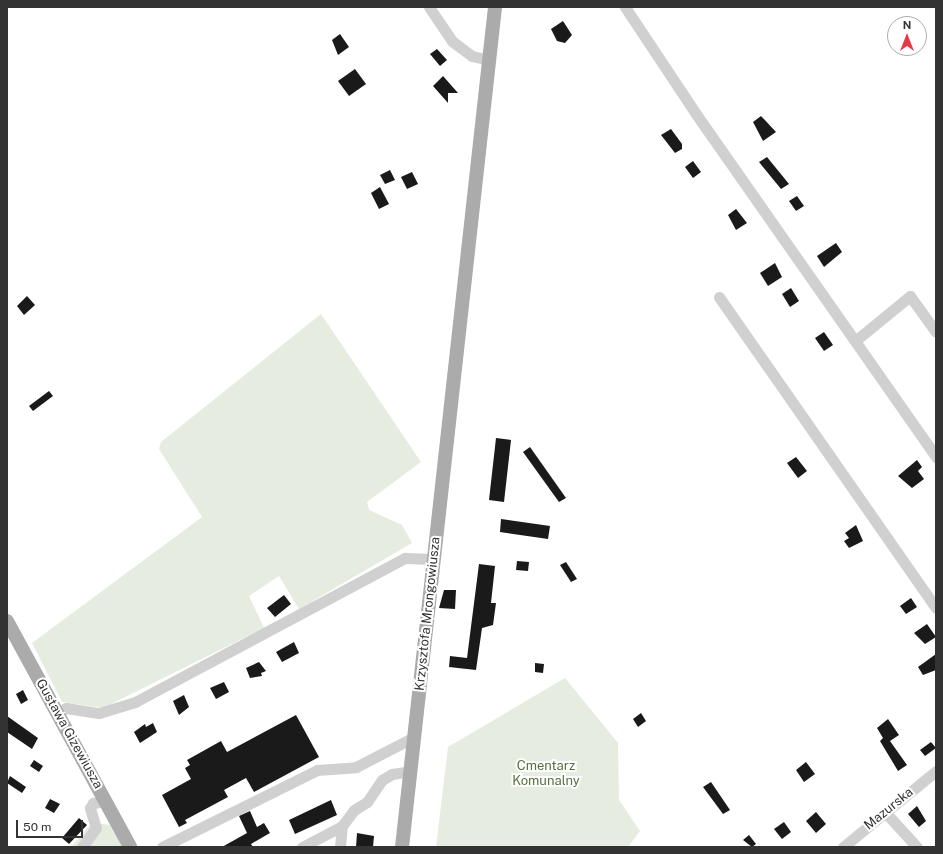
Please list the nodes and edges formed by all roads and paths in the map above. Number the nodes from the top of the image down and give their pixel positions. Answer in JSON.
{"nodes":[{"id":1,"x":429,"y":7,"type":"edge"},
{"id":2,"x":496,"y":7,"type":"edge"},
{"id":3,"x":625,"y":7,"type":"edge"},
{"id":4,"x":489,"y":60,"type":"junction"},
{"id":5,"x":719,"y":297,"type":"dead end"},
{"id":6,"x":936,"y":332,"type":"edge"},
{"id":7,"x":854,"y":341,"type":"junction"},
{"id":8,"x":936,"y":457,"type":"edge"},
{"id":9,"x":434,"y":559,"type":"junction"},
{"id":10,"x":936,"y":608,"type":"edge"},
{"id":11,"x":7,"y":621,"type":"edge"},
{"id":12,"x":57,"y":712,"type":"junction"},
{"id":13,"x":414,"y":737,"type":"junction"},
{"id":14,"x":410,"y":771,"type":"junction"},
{"id":15,"x":936,"y":771,"type":"edge"},
{"id":16,"x":106,"y":801,"type":"junction"},
{"id":17,"x":885,"y":812,"type":"junction"},
{"id":18,"x":342,"y":826,"type":"junction"},
{"id":19,"x":82,"y":847,"type":"edge"},
{"id":20,"x":130,"y":847,"type":"edge"},
{"id":21,"x":162,"y":847,"type":"edge"},
{"id":22,"x":302,"y":847,"type":"edge"},
{"id":23,"x":340,"y":847,"type":"edge"},
{"id":24,"x":402,"y":847,"type":"edge"},
{"id":25,"x":843,"y":847,"type":"edge"},
{"id":26,"x":917,"y":847,"type":"edge"}],
"edges":[{"from":1,"to":4,"type":"street"},
{"from":2,"to":4,"type":"main road","name":"Krzysztofa Mrongowiusza"},
{"from":3,"to":7,"type":"street"},
{"from":4,"to":9,"type":"main road","name":"Krzysztofa Mrongowiusza"},
{"from":5,"to":10,"type":"street"},
{"from":6,"to":7,"type":"street"},
{"from":7,"to":8,"type":"street"},
{"from":9,"to":12,"type":"street"},
{"from":9,"to":13,"type":"main road","name":"Krzysztofa Mrongowiusza"},
{"from":11,"to":12,"type":"main road","name":"Gustawa Gizewiusza"},
{"from":12,"to":16,"type":"main road","name":"Gustawa Gizewiusza"},
{"from":13,"to":14,"type":"main road","name":"Krzysztofa Mrongowiusza"},
{"from":13,"to":21,"type":"street"},
{"from":14,"to":18,"type":"street"},
{"from":14,"to":24,"type":"main road","name":"Krzysztofa Mrongowiusza"},
{"from":15,"to":17,"type":"street","name":"Mazurska"},
{"from":16,"to":19,"type":"street"},
{"from":16,"to":20,"type":"main road","name":"Gustawa Gizewiusza"},
{"from":17,"to":25,"type":"street","name":"Mazurska"},
{"from":17,"to":26,"type":"street"},
{"from":18,"to":22,"type":"street"},
{"from":18,"to":23,"type":"street"}]}
